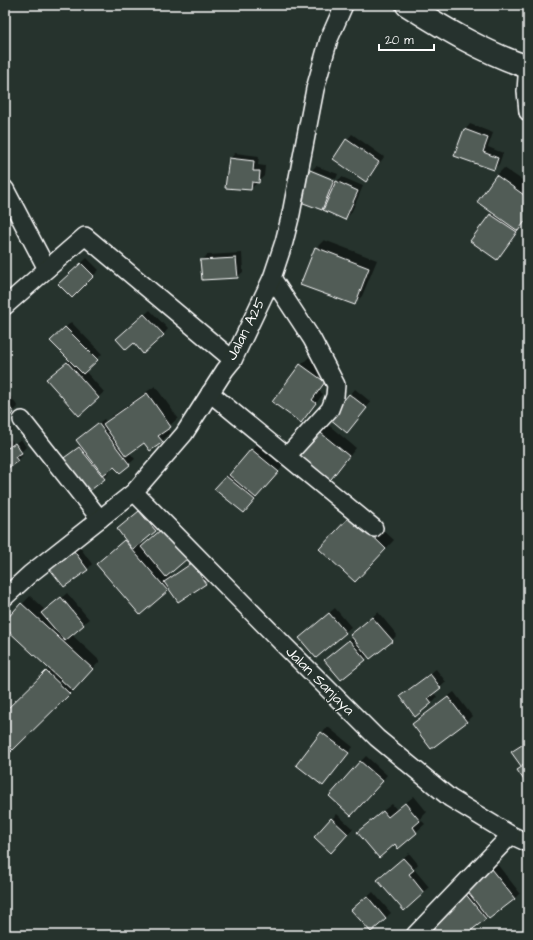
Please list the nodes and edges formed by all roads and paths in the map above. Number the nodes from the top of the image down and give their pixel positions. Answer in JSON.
{"nodes":[{"id":1,"x":344,"y":5,"type":"edge"},
{"id":2,"x":407,"y":5,"type":"edge"},
{"id":3,"x":528,"y":65,"type":"edge"},
{"id":4,"x":528,"y":112,"type":"edge"},
{"id":5,"x":5,"y":189,"type":"edge"},
{"id":6,"x":10,"y":213,"type":"edge"},
{"id":7,"x":47,"y":269,"type":"junction"},
{"id":8,"x":272,"y":278,"type":"junction"},
{"id":9,"x":5,"y":306,"type":"edge"},
{"id":10,"x":233,"y":360,"type":"junction"},
{"id":11,"x":210,"y":393,"type":"junction"},
{"id":12,"x":22,"y":420,"type":"dead end"},
{"id":13,"x":287,"y":456,"type":"junction"},
{"id":14,"x":134,"y":492,"type":"junction"},
{"id":15,"x":100,"y":519,"type":"junction"},
{"id":16,"x":374,"y":528,"type":"dead end"},
{"id":17,"x":5,"y":597,"type":"edge"},
{"id":18,"x":511,"y":835,"type":"junction"},
{"id":19,"x":528,"y":843,"type":"edge"},
{"id":20,"x":415,"y":935,"type":"edge"}],
"edges":[{"from":1,"to":8,"type":"street","name":"Jalan A25"},
{"from":2,"to":3,"type":"highway"},
{"from":3,"to":4,"type":"street"},
{"from":5,"to":6,"type":"street"},
{"from":6,"to":7,"type":"street"},
{"from":7,"to":9,"type":"street"},
{"from":7,"to":10,"type":"street"},
{"from":8,"to":10,"type":"street","name":"Jalan A25"},
{"from":8,"to":13,"type":"street"},
{"from":10,"to":11,"type":"street","name":"Jalan A25"},
{"from":11,"to":13,"type":"street"},
{"from":11,"to":14,"type":"street","name":"Jalan A25"},
{"from":12,"to":15,"type":"street"},
{"from":13,"to":16,"type":"street"},
{"from":14,"to":15,"type":"street","name":"Jalan A25"},
{"from":14,"to":18,"type":"street","name":"Jalan Sanjaya"},
{"from":15,"to":17,"type":"street","name":"Jalan A25"},
{"from":18,"to":19,"type":"street","name":"Jalan Sanjaya"},
{"from":18,"to":20,"type":"street"}]}
